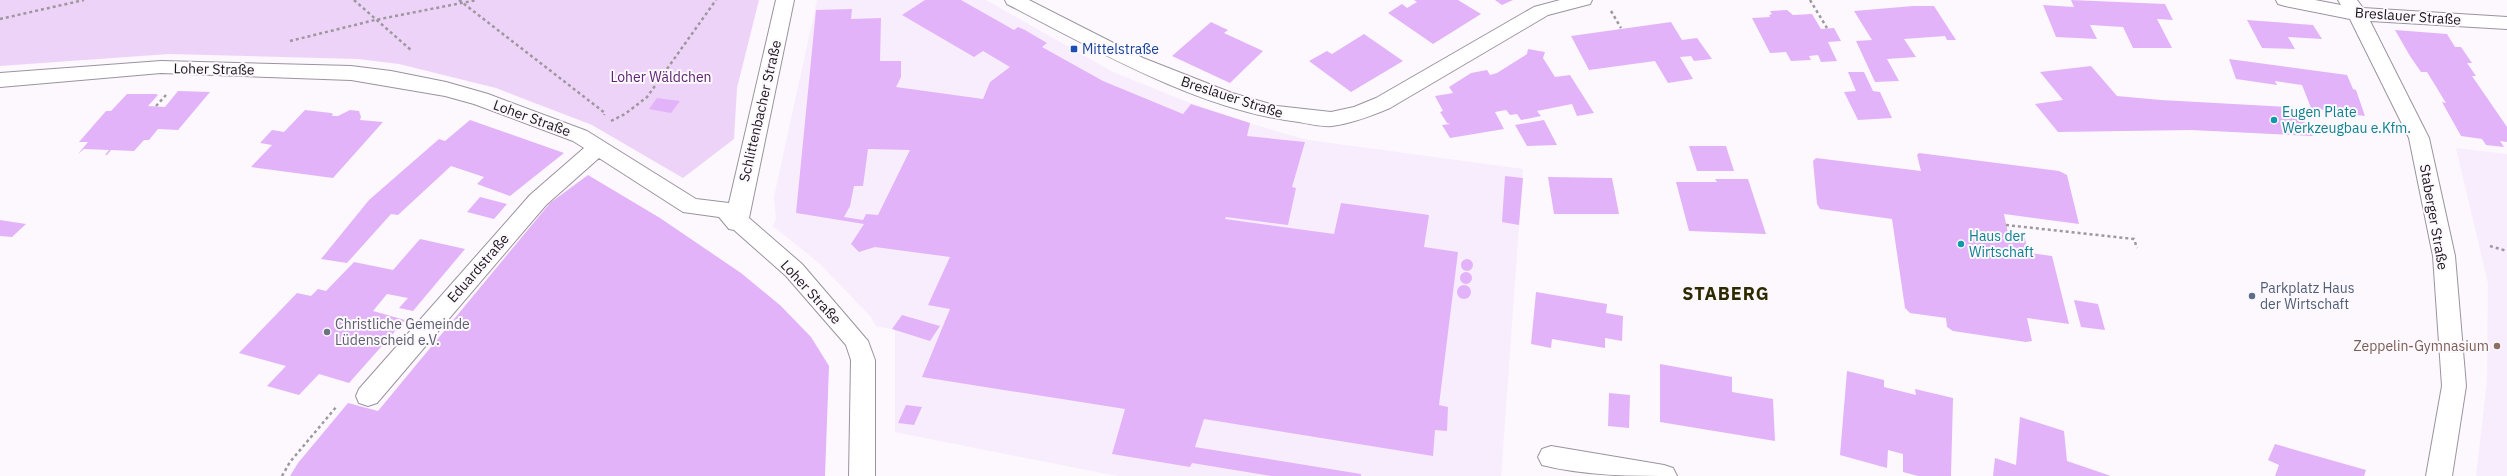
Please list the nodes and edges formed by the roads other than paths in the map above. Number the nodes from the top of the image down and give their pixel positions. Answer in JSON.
{"nodes":[{"id":1,"x":785,"y":0,"type":"edge"},
{"id":2,"x":1014,"y":0,"type":"edge"},
{"id":3,"x":1583,"y":0,"type":"edge"},
{"id":4,"x":2285,"y":0,"type":"edge"},
{"id":5,"x":2352,"y":7,"type":"edge"},
{"id":6,"x":2507,"y":23,"type":"edge"},
{"id":7,"x":0,"y":80,"type":"edge"},
{"id":8,"x":597,"y":148,"type":"junction"},
{"id":9,"x":737,"y":223,"type":"junction"},
{"id":10,"x":368,"y":396,"type":"dead end"},
{"id":11,"x":1551,"y":457,"type":"dead end"},
{"id":12,"x":862,"y":476,"type":"edge"},
{"id":13,"x":1664,"y":476,"type":"edge"},
{"id":14,"x":2440,"y":476,"type":"edge"}],
"edges":[{"from":1,"to":9,"type":"street","name":"Schlittenbacher Straße"},
{"from":2,"to":3,"type":"street","name":"Breslauer Straße"},
{"from":4,"to":5,"type":"street","name":"Breslauer Straße"},
{"from":5,"to":6,"type":"street","name":"Breslauer Straße"},
{"from":5,"to":14,"type":"street","name":"Staberger Straße"},
{"from":7,"to":8,"type":"street","name":"Loher Straße"},
{"from":8,"to":9,"type":"street","name":"Loher Straße"},
{"from":8,"to":10,"type":"street","name":"Eduardstraße"},
{"from":9,"to":12,"type":"street","name":"Loher Straße"},
{"from":11,"to":13,"type":"street"}]}
